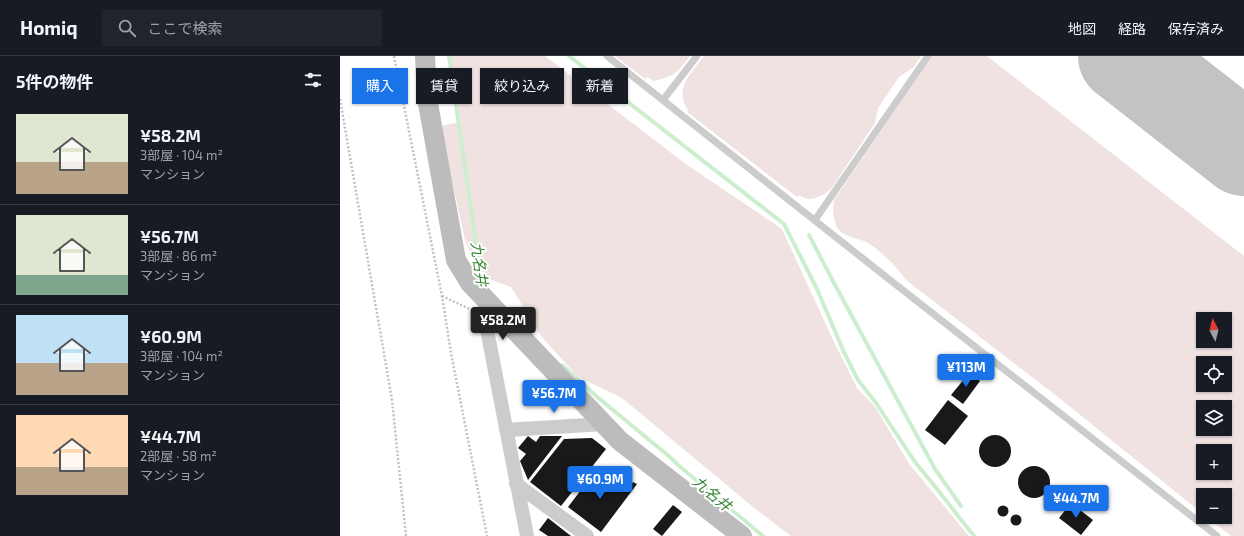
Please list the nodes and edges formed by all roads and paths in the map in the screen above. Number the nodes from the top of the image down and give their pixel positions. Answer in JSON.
{"nodes":[{"id":1,"x":394,"y":56,"type":"edge"},
{"id":2,"x":425,"y":56,"type":"edge"},
{"id":3,"x":607,"y":56,"type":"edge"},
{"id":4,"x":697,"y":56,"type":"edge"},
{"id":5,"x":928,"y":56,"type":"edge"},
{"id":6,"x":340,"y":99,"type":"edge"},
{"id":7,"x":663,"y":100,"type":"junction"},
{"id":8,"x":815,"y":220,"type":"junction"},
{"id":9,"x":442,"y":296,"type":"junction"},
{"id":10,"x":497,"y":318,"type":"junction"},
{"id":11,"x":604,"y":424,"type":"junction"},
{"id":12,"x":506,"y":430,"type":"junction"},
{"id":13,"x":516,"y":484,"type":"junction"},
{"id":14,"x":406,"y":536,"type":"edge"},
{"id":15,"x":487,"y":536,"type":"edge"},
{"id":16,"x":526,"y":536,"type":"edge"},
{"id":17,"x":587,"y":536,"type":"edge"},
{"id":18,"x":742,"y":536,"type":"edge"},
{"id":19,"x":1217,"y":536,"type":"edge"}],
"edges":[{"from":1,"to":9,"type":"path"},
{"from":2,"to":10,"type":"street"},
{"from":3,"to":7,"type":"lane"},
{"from":4,"to":7,"type":"lane"},
{"from":5,"to":8,"type":"lane"},
{"from":6,"to":14,"type":"path"},
{"from":7,"to":8,"type":"lane"},
{"from":8,"to":19,"type":"lane"},
{"from":9,"to":10,"type":"path"},
{"from":9,"to":15,"type":"path"},
{"from":10,"to":11,"type":"street"},
{"from":10,"to":12,"type":"street"},
{"from":11,"to":12,"type":"street"},
{"from":11,"to":18,"type":"street"},
{"from":12,"to":13,"type":"street"},
{"from":13,"to":16,"type":"street"},
{"from":13,"to":17,"type":"street"}]}
